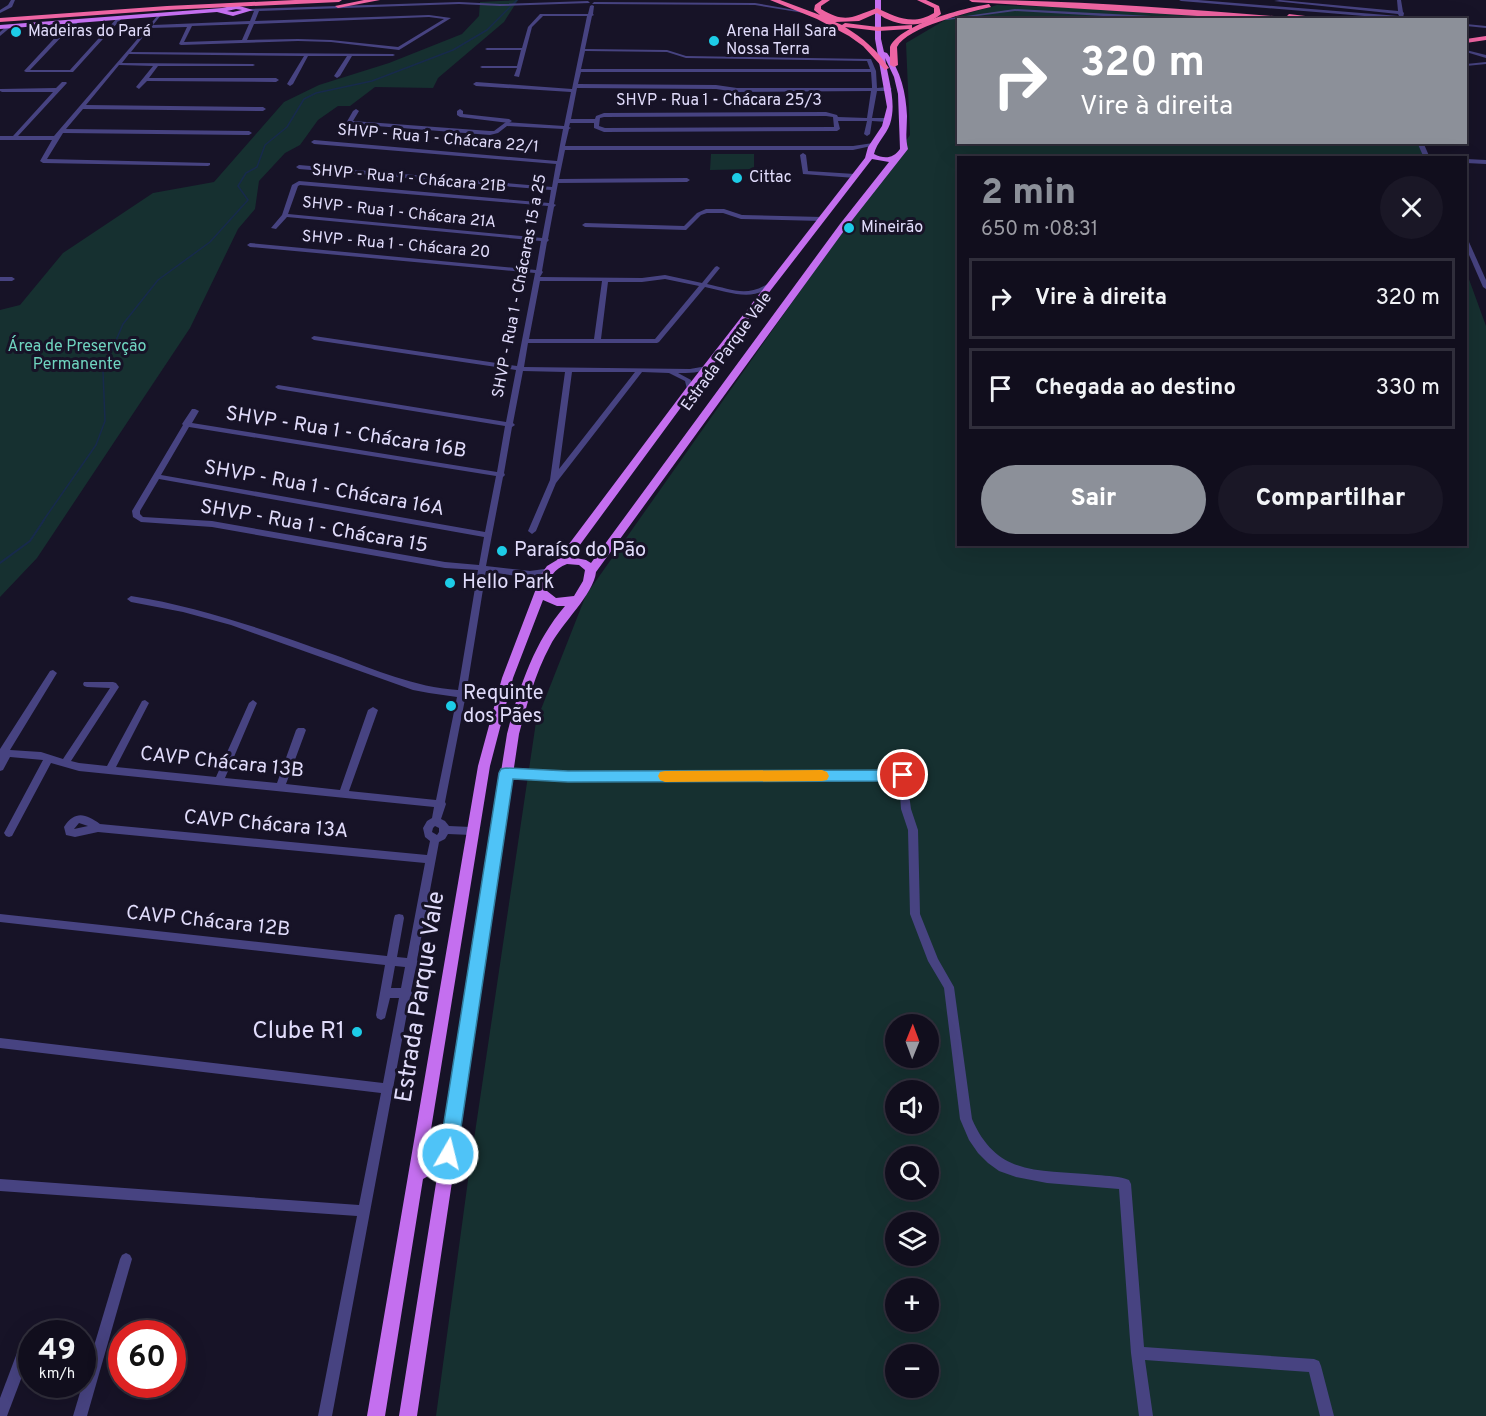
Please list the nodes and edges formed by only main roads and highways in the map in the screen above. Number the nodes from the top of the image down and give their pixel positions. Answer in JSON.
{"nodes":[{"id":1,"x":268,"y":0,"type":"edge"},
{"id":2,"x":376,"y":0,"type":"edge"},
{"id":3,"x":773,"y":0,"type":"edge"},
{"id":4,"x":827,"y":0,"type":"edge"},
{"id":5,"x":878,"y":0,"type":"edge"},
{"id":6,"x":920,"y":0,"type":"edge"},
{"id":7,"x":972,"y":0,"type":"edge"},
{"id":8,"x":1041,"y":0,"type":"edge"},
{"id":9,"x":288,"y":2,"type":"junction"},
{"id":10,"x":1031,"y":2,"type":"junction"},
{"id":11,"x":338,"y":3,"type":"edge"},
{"id":12,"x":193,"y":7,"type":"junction"},
{"id":13,"x":320,"y":7,"type":"road end"},
{"id":14,"x":877,"y":10,"type":"junction"},
{"id":15,"x":221,"y":11,"type":"junction"},
{"id":16,"x":252,"y":11,"type":"joint"},
{"id":17,"x":1267,"y":18,"type":"edge"},
{"id":18,"x":1306,"y":18,"type":"edge"},
{"id":19,"x":0,"y":19,"type":"edge"},
{"id":20,"x":946,"y":19,"type":"junction"},
{"id":21,"x":823,"y":20,"type":"junction"},
{"id":22,"x":838,"y":20,"type":"junction"},
{"id":23,"x":0,"y":27,"type":"edge"},
{"id":24,"x":878,"y":29,"type":"junction"},
{"id":25,"x":1467,"y":33,"type":"edge"},
{"id":26,"x":1486,"y":37,"type":"edge"},
{"id":27,"x":1467,"y":41,"type":"edge"},
{"id":28,"x":879,"y":47,"type":"junction"},
{"id":29,"x":894,"y":65,"type":"junction"},
{"id":30,"x":885,"y":68,"type":"junction"},
{"id":31,"x":874,"y":144,"type":"junction"},
{"id":32,"x":903,"y":145,"type":"junction"},
{"id":33,"x":870,"y":155,"type":"junction"},
{"id":34,"x":896,"y":158,"type":"junction"},
{"id":35,"x":562,"y":561,"type":"junction"},
{"id":36,"x":591,"y":571,"type":"junction"},
{"id":37,"x":541,"y":590,"type":"junction"},
{"id":38,"x":576,"y":599,"type":"junction"},
{"id":39,"x":445,"y":1174,"type":"junction"},
{"id":40,"x":416,"y":1175,"type":"junction"},
{"id":41,"x":376,"y":1416,"type":"edge"},
{"id":42,"x":408,"y":1416,"type":"edge"}],
"edges":[{"from":1,"to":19,"type":"highway"},
{"from":2,"to":11,"type":"highway"},
{"from":3,"to":21,"type":"highway"},
{"from":4,"to":22,"type":"highway"},
{"from":5,"to":14,"type":"main road"},
{"from":6,"to":14,"type":"highway"},
{"from":7,"to":10,"type":"highway"},
{"from":8,"to":18,"type":"highway"},
{"from":9,"to":11,"type":"highway"},
{"from":9,"to":12,"type":"highway"},
{"from":9,"to":13,"type":"highway"},
{"from":9,"to":16,"type":"highway"},
{"from":10,"to":17,"type":"highway"},
{"from":10,"to":20,"type":"highway"},
{"from":12,"to":15,"type":"highway"},
{"from":12,"to":19,"type":"highway"},
{"from":14,"to":22,"type":"highway"},
{"from":14,"to":24,"type":"main road"},
{"from":15,"to":16,"type":"main road"},
{"from":15,"to":23,"type":"main road"},
{"from":20,"to":24,"type":"highway"},
{"from":20,"to":29,"type":"highway"},
{"from":21,"to":22,"type":"highway"},
{"from":21,"to":24,"type":"highway"},
{"from":21,"to":30,"type":"highway"},
{"from":24,"to":28,"type":"main road"},
{"from":25,"to":26,"type":"highway"},
{"from":26,"to":27,"type":"highway"},
{"from":28,"to":29,"type":"main road"},
{"from":28,"to":30,"type":"main road"},
{"from":29,"to":32,"type":"main road"},
{"from":30,"to":31,"type":"main road"},
{"from":31,"to":32,"type":"main road"},
{"from":31,"to":33,"type":"main road","name":"Estrada Parque Vale"},
{"from":32,"to":34,"type":"main road","name":"Estrada Parque Vale"},
{"from":33,"to":34,"type":"main road"},
{"from":33,"to":35,"type":"main road","name":"Estrada Parque Vale"},
{"from":34,"to":36,"type":"main road","name":"Estrada Parque Vale"},
{"from":35,"to":36,"type":"main road"},
{"from":35,"to":37,"type":"main road"},
{"from":36,"to":38,"type":"main road"},
{"from":37,"to":38,"type":"main road"},
{"from":37,"to":40,"type":"main road","name":"Estrada Parque Vale"},
{"from":38,"to":39,"type":"main road"},
{"from":39,"to":40,"type":"main road"},
{"from":39,"to":42,"type":"main road"},
{"from":40,"to":41,"type":"main road","name":"Estrada Parque Vale"}]}
